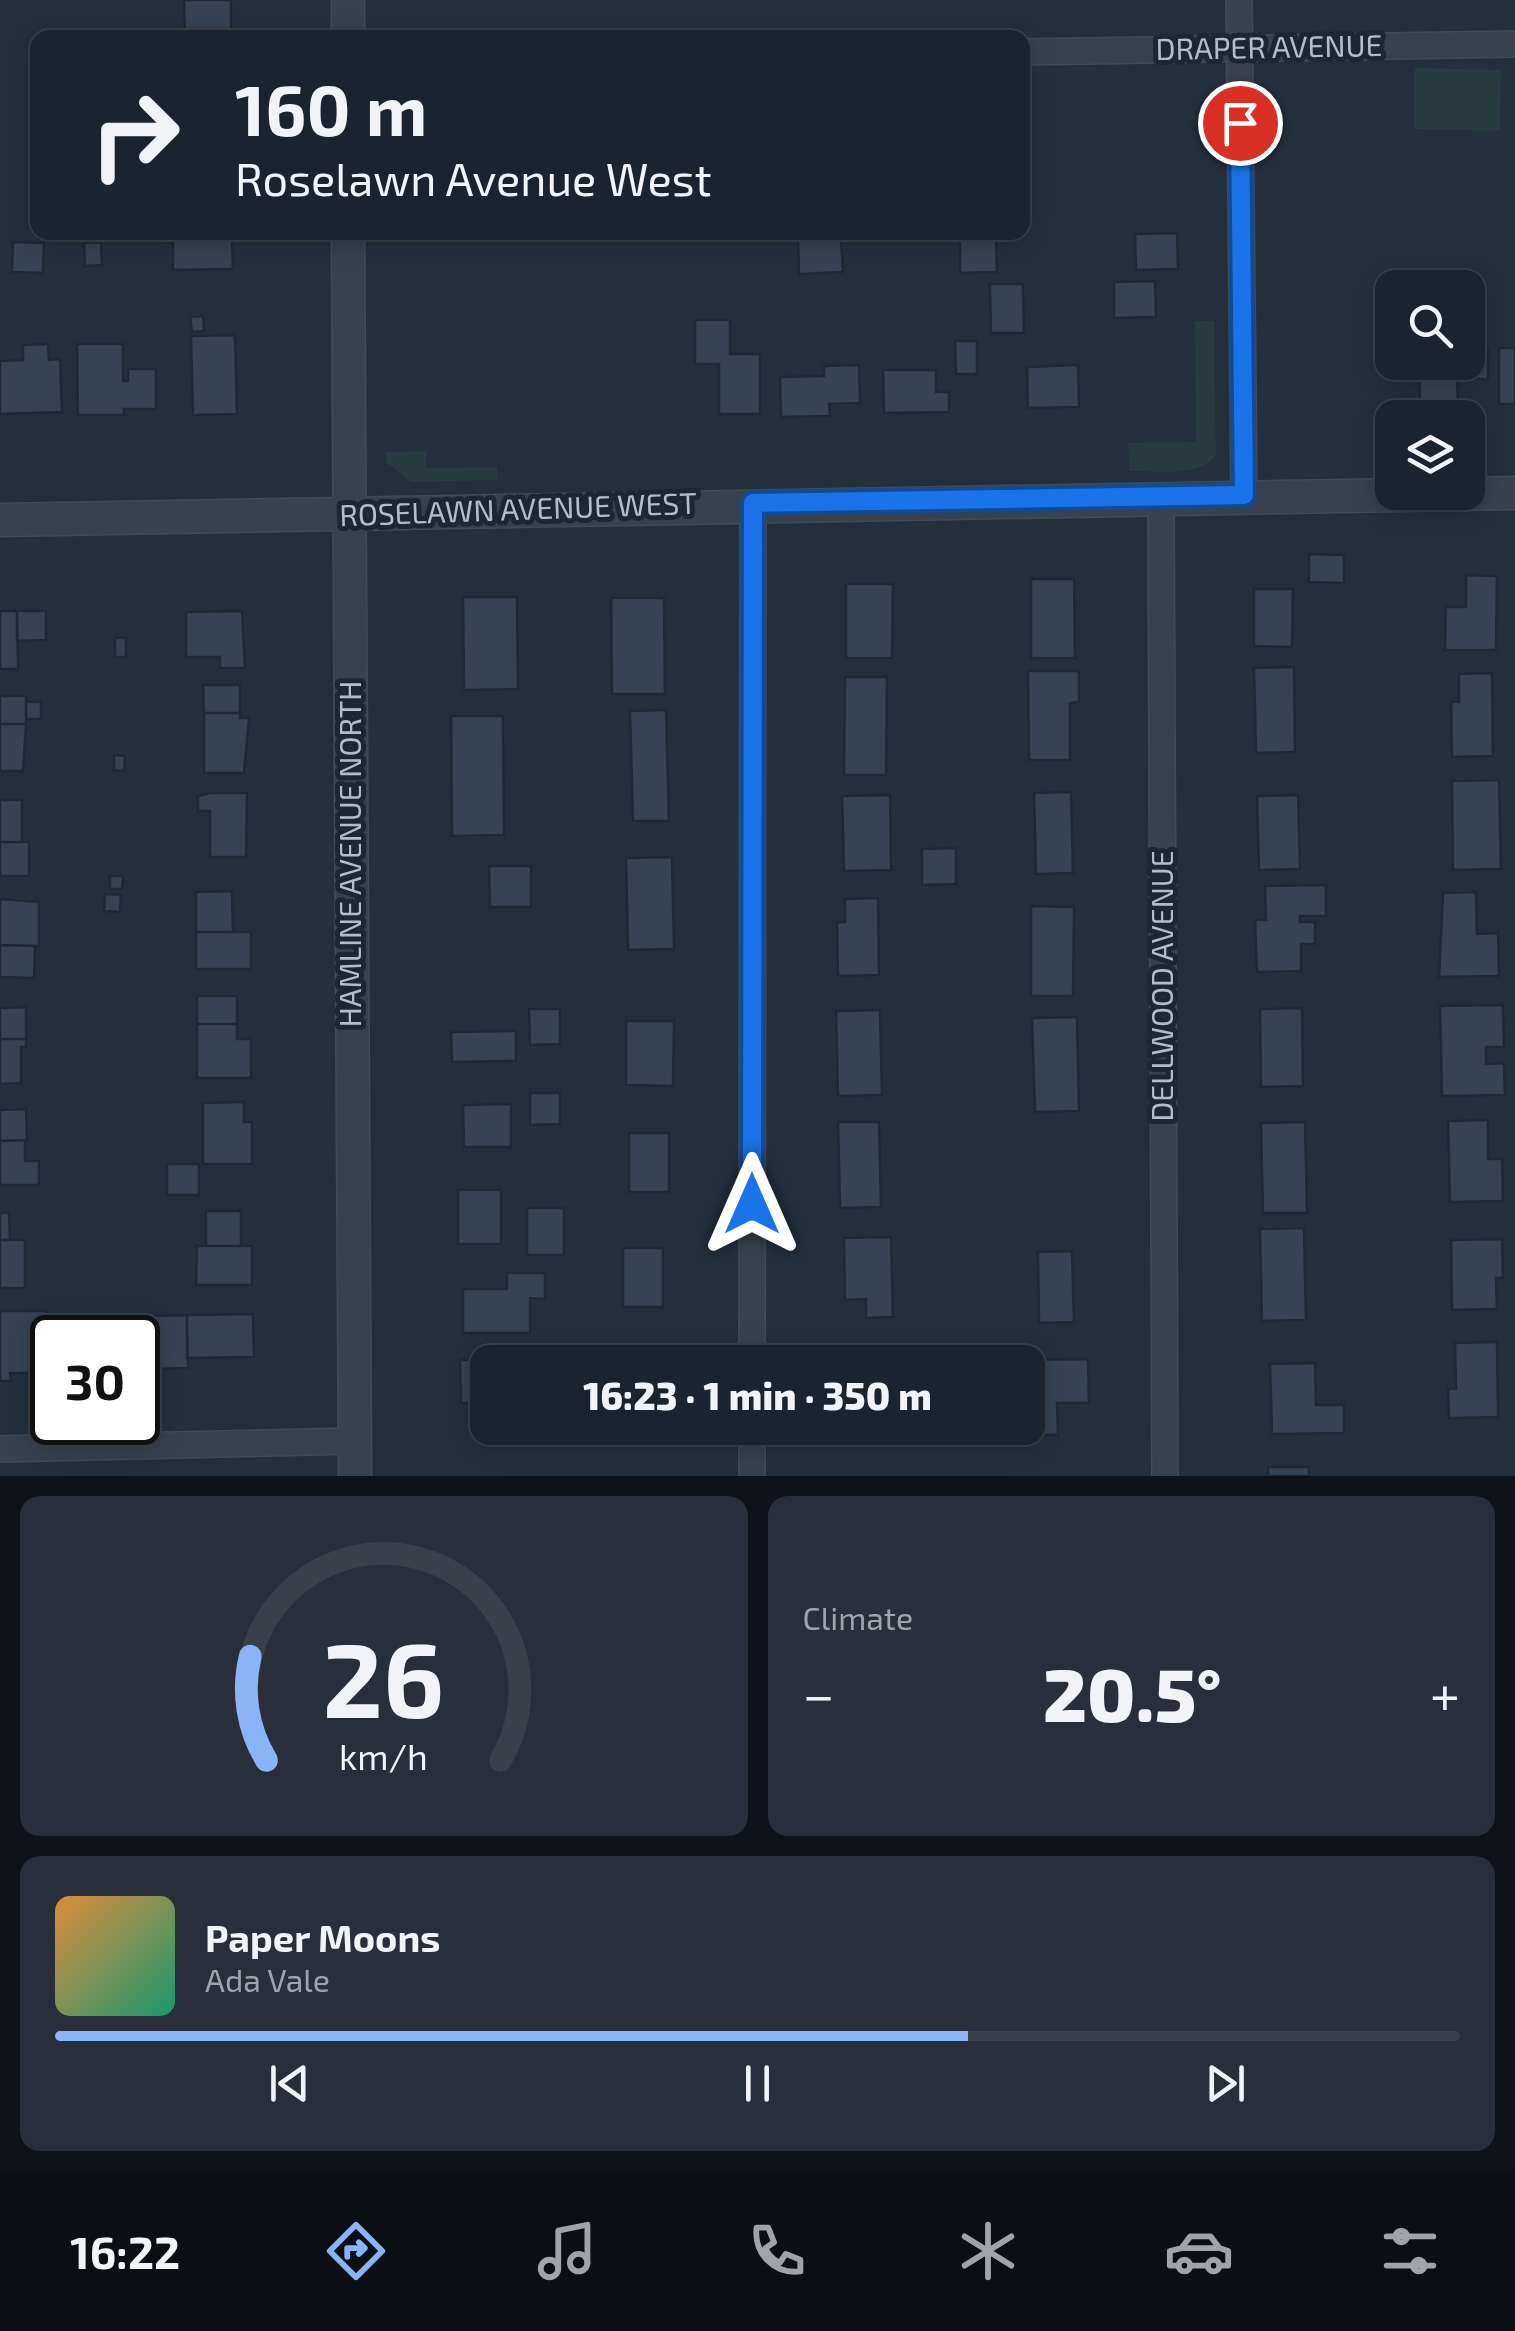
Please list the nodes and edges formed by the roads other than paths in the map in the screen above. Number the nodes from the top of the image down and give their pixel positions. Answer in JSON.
{"nodes":[{"id":1,"x":348,"y":0,"type":"edge"},
{"id":2,"x":1239,"y":0,"type":"edge"},
{"id":3,"x":348,"y":30,"type":"edge"},
{"id":4,"x":1515,"y":44,"type":"edge"},
{"id":5,"x":1239,"y":49,"type":"junction"},
{"id":6,"x":1030,"y":52,"type":"edge"},
{"id":7,"x":348,"y":240,"type":"edge"},
{"id":8,"x":1515,"y":493,"type":"edge"},
{"id":9,"x":1244,"y":495,"type":"junction"},
{"id":10,"x":1161,"y":496,"type":"junction"},
{"id":11,"x":753,"y":503,"type":"junction"},
{"id":12,"x":348,"y":515,"type":"junction"},
{"id":13,"x":0,"y":520,"type":"edge"},
{"id":14,"x":752,"y":1345,"type":"edge"},
{"id":15,"x":355,"y":1441,"type":"junction"},
{"id":16,"x":752,"y":1445,"type":"edge"},
{"id":17,"x":0,"y":1448,"type":"edge"},
{"id":18,"x":355,"y":1476,"type":"edge"},
{"id":19,"x":752,"y":1476,"type":"edge"},
{"id":20,"x":1165,"y":1476,"type":"edge"}],
"edges":[{"from":1,"to":3,"type":"street"},
{"from":2,"to":5,"type":"street"},
{"from":4,"to":5,"type":"street","name":"DRAPER AVENUE"},
{"from":5,"to":6,"type":"street","name":"DRAPER AVENUE"},
{"from":5,"to":9,"type":"street"},
{"from":7,"to":12,"type":"street","name":"HAMLINE AVENUE NORTH"},
{"from":8,"to":9,"type":"street","name":"ROSELAWN AVENUE WEST"},
{"from":9,"to":10,"type":"street","name":"ROSELAWN AVENUE WEST"},
{"from":10,"to":11,"type":"street","name":"ROSELAWN AVENUE WEST"},
{"from":10,"to":20,"type":"street","name":"DELLWOOD AVENUE"},
{"from":11,"to":12,"type":"street","name":"ROSELAWN AVENUE WEST"},
{"from":11,"to":14,"type":"street"},
{"from":12,"to":13,"type":"street","name":"ROSELAWN AVENUE WEST"},
{"from":12,"to":15,"type":"street","name":"HAMLINE AVENUE NORTH"},
{"from":15,"to":17,"type":"street"},
{"from":15,"to":18,"type":"street","name":"HAMLINE AVENUE NORTH"},
{"from":16,"to":19,"type":"street"}]}
